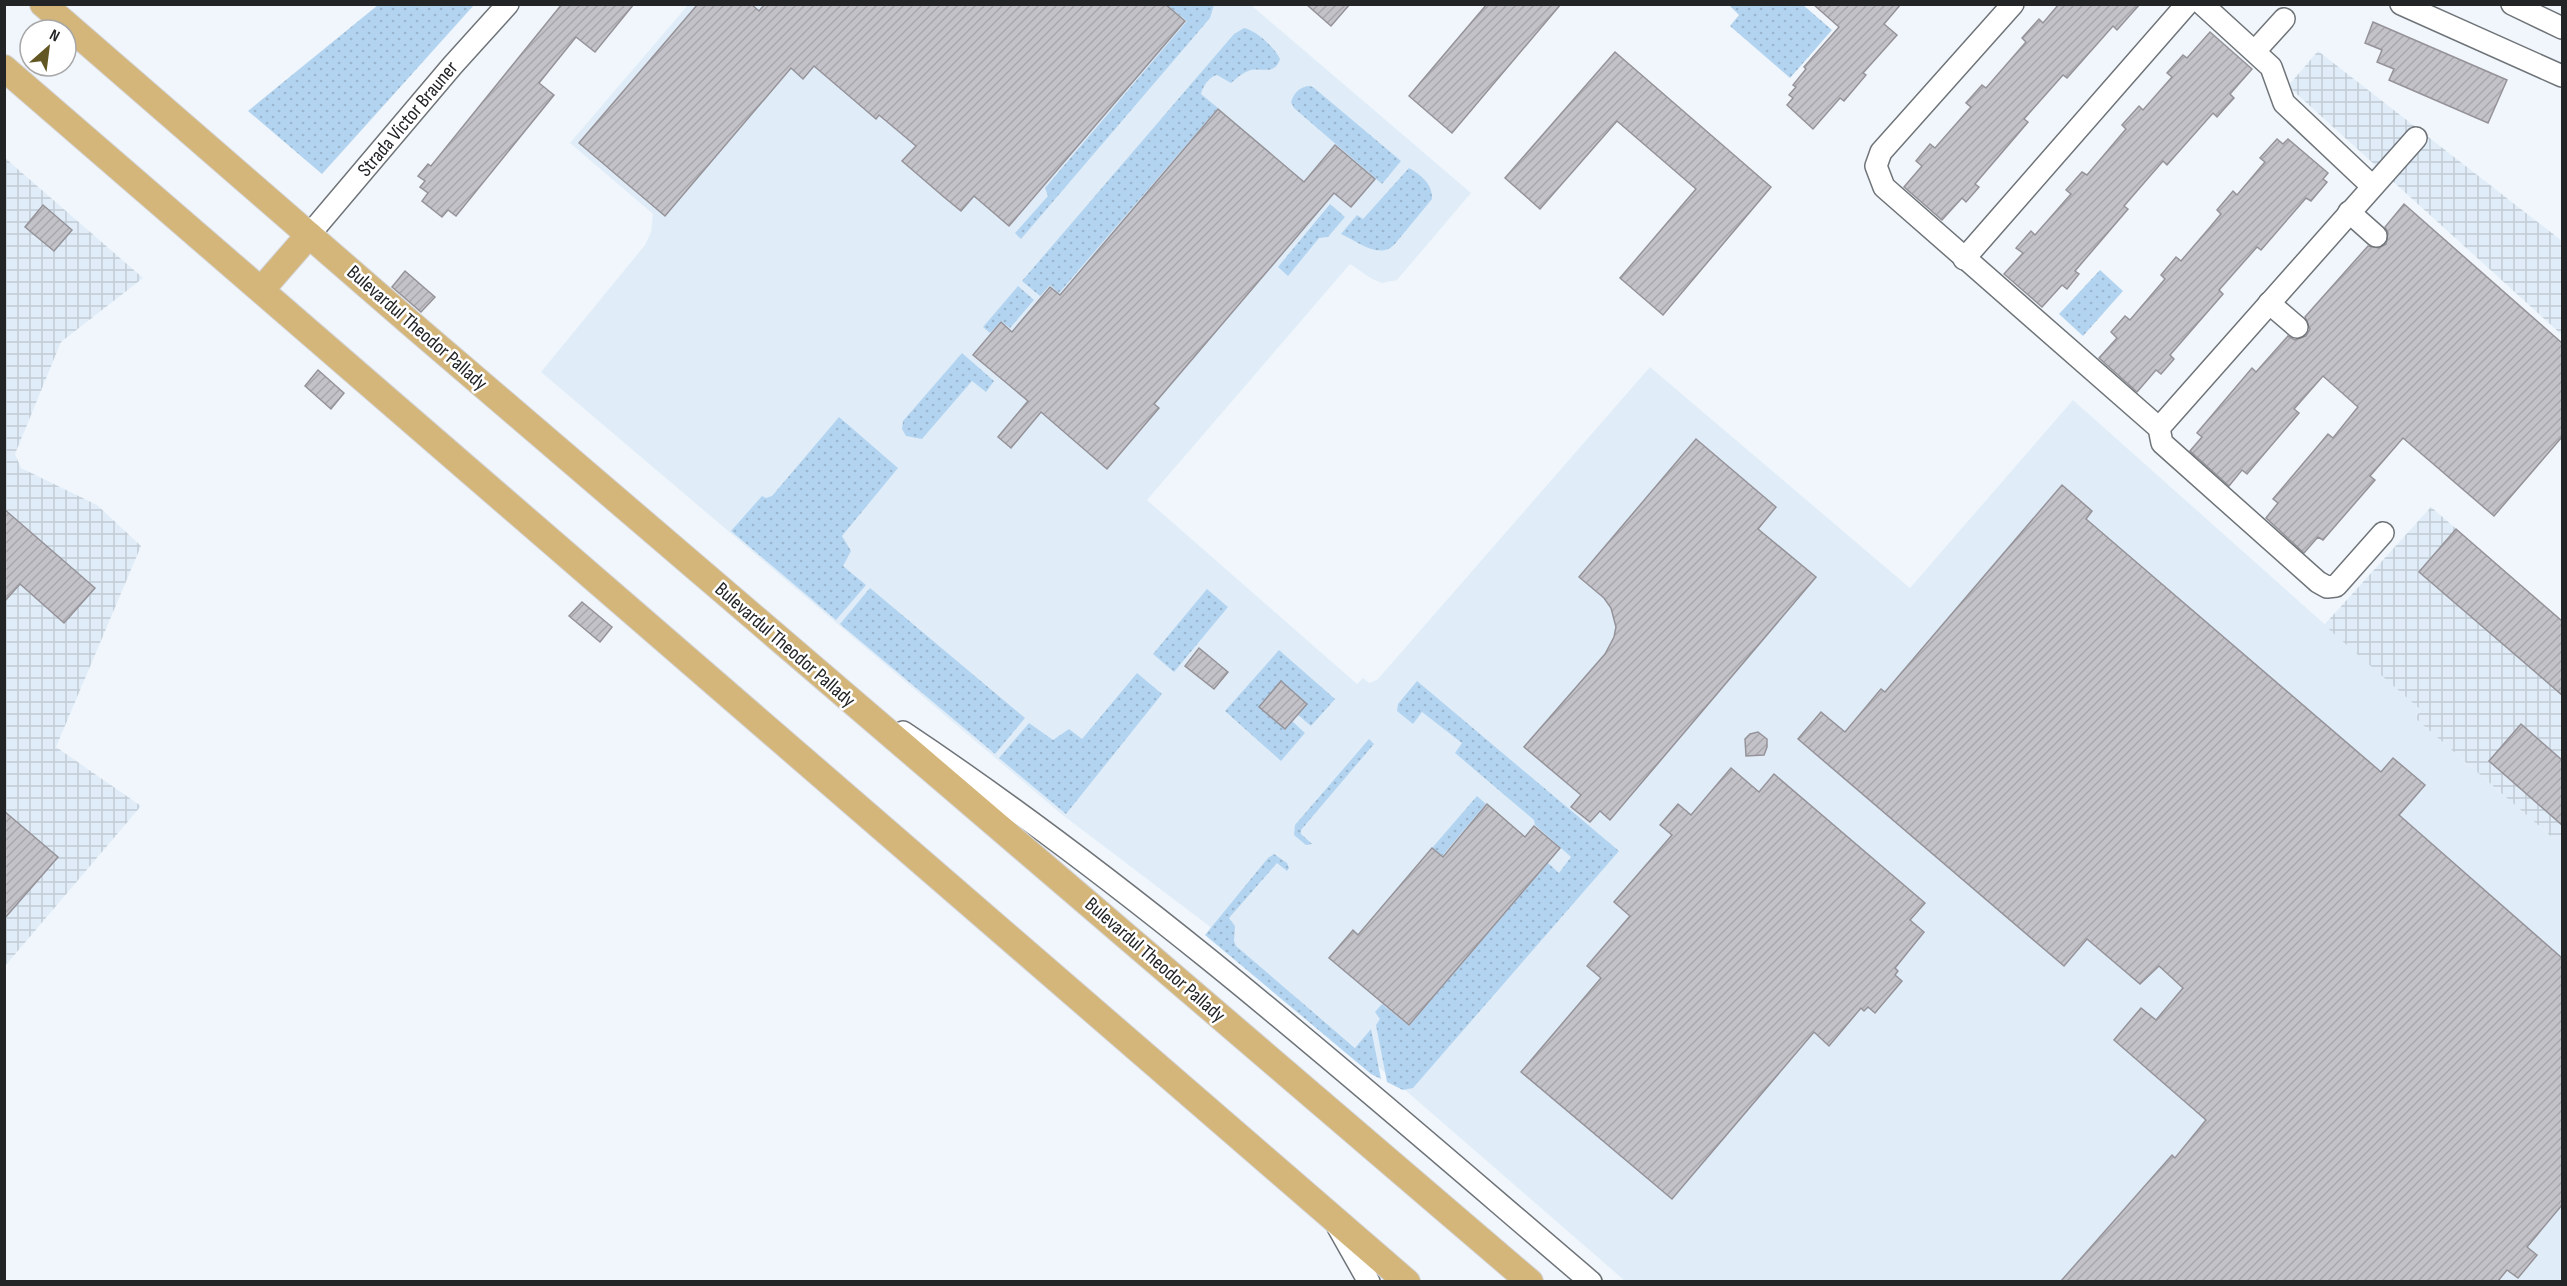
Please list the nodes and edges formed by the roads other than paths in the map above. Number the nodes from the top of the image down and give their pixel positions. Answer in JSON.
{"nodes":[{"id":1,"x":44,"y":4,"type":"edge"},
{"id":2,"x":508,"y":4,"type":"edge"},
{"id":3,"x":2013,"y":4,"type":"edge"},
{"id":4,"x":2187,"y":4,"type":"edge"},
{"id":5,"x":2202,"y":4,"type":"edge"},
{"id":6,"x":2401,"y":4,"type":"edge"},
{"id":7,"x":2512,"y":4,"type":"edge"},
{"id":8,"x":2284,"y":19,"type":"dead end"},
{"id":9,"x":2562,"y":28,"type":"edge"},
{"id":10,"x":2255,"y":51,"type":"junction"},
{"id":11,"x":4,"y":68,"type":"edge"},
{"id":12,"x":2562,"y":76,"type":"edge"},
{"id":13,"x":2416,"y":138,"type":"dead end"},
{"id":14,"x":2372,"y":186,"type":"junction"},
{"id":15,"x":2349,"y":212,"type":"junction"},
{"id":16,"x":309,"y":236,"type":"junction"},
{"id":17,"x":2376,"y":236,"type":"dead end"},
{"id":18,"x":1964,"y":260,"type":"junction"},
{"id":19,"x":262,"y":289,"type":"junction"},
{"id":20,"x":2270,"y":303,"type":"junction"},
{"id":21,"x":2297,"y":327,"type":"dead end"},
{"id":22,"x":2159,"y":428,"type":"junction"},
{"id":23,"x":2383,"y":533,"type":"dead end"},
{"id":24,"x":843,"y":694,"type":"junction"},
{"id":25,"x":1332,"y":1216,"type":"junction"},
{"id":26,"x":1369,"y":1281,"type":"edge"},
{"id":27,"x":1407,"y":1281,"type":"edge"},
{"id":28,"x":1530,"y":1281,"type":"edge"},
{"id":29,"x":1591,"y":1281,"type":"edge"}],
"edges":[{"from":1,"to":16,"type":"main road","name":"Bulevardul Theodor Pallady"},
{"from":2,"to":16,"type":"street","name":"Strada Victor Brauner"},
{"from":3,"to":18,"type":"street"},
{"from":4,"to":18,"type":"street"},
{"from":5,"to":10,"type":"street"},
{"from":6,"to":12,"type":"street"},
{"from":7,"to":9,"type":"street"},
{"from":8,"to":10,"type":"street"},
{"from":10,"to":14,"type":"street"},
{"from":11,"to":19,"type":"main road"},
{"from":13,"to":14,"type":"street"},
{"from":14,"to":15,"type":"street"},
{"from":15,"to":17,"type":"street"},
{"from":15,"to":20,"type":"street"},
{"from":16,"to":19,"type":"main road"},
{"from":16,"to":24,"type":"main road","name":"Bulevardul Theodor Pallady"},
{"from":18,"to":22,"type":"street"},
{"from":19,"to":25,"type":"main road"},
{"from":20,"to":21,"type":"street"},
{"from":20,"to":22,"type":"street"},
{"from":22,"to":23,"type":"street"},
{"from":24,"to":28,"type":"main road","name":"Bulevardul Theodor Pallady"},
{"from":24,"to":29,"type":"street"},
{"from":25,"to":26,"type":"street"},
{"from":25,"to":27,"type":"main road"}]}
